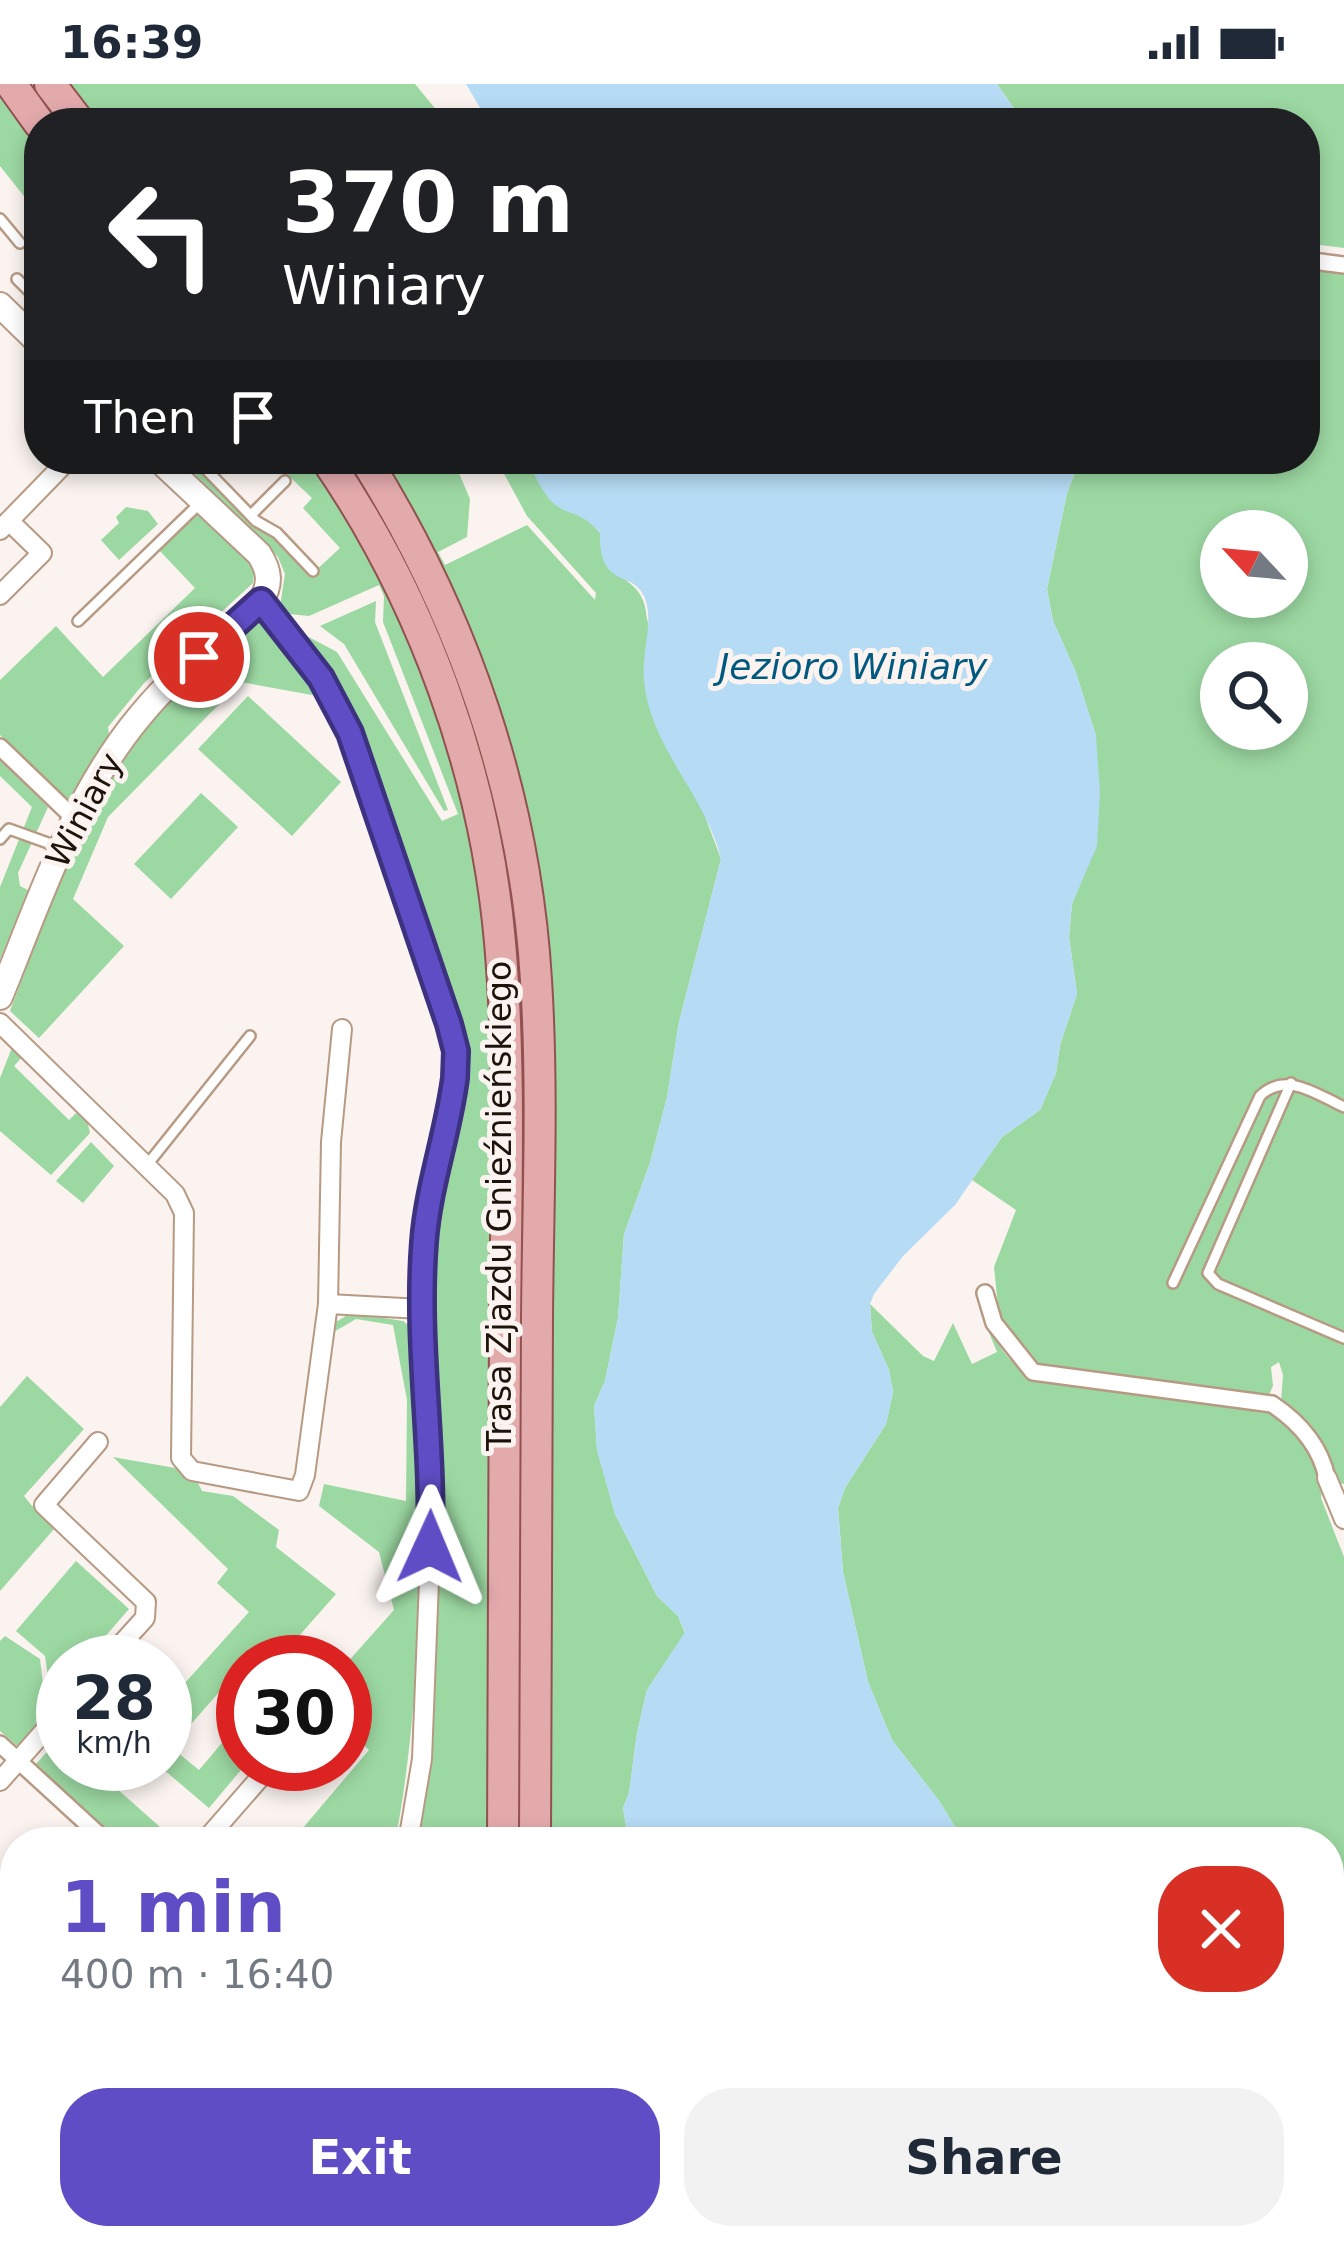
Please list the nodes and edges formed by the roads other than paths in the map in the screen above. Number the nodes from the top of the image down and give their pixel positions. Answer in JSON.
{"nodes":[{"id":1,"x":50,"y":84,"type":"edge"},
{"id":2,"x":68,"y":108,"type":"edge"},
{"id":3,"x":0,"y":219,"type":"edge"},
{"id":4,"x":20,"y":243,"type":"dead end"},
{"id":5,"x":16,"y":279,"type":"dead end"},
{"id":6,"x":24,"y":287,"type":"edge"},
{"id":7,"x":0,"y":305,"type":"edge"},
{"id":8,"x":24,"y":328,"type":"edge"},
{"id":9,"x":54,"y":474,"type":"edge"},
{"id":10,"x":174,"y":474,"type":"edge"},
{"id":11,"x":210,"y":474,"type":"edge"},
{"id":12,"x":335,"y":474,"type":"edge"},
{"id":13,"x":373,"y":474,"type":"edge"},
{"id":14,"x":285,"y":481,"type":"dead end"},
{"id":15,"x":202,"y":501,"type":"junction"},
{"id":16,"x":250,"y":515,"type":"junction"},
{"id":17,"x":4,"y":525,"type":"edge"},
{"id":18,"x":313,"y":571,"type":"dead end"},
{"id":19,"x":0,"y":595,"type":"edge"},
{"id":20,"x":261,"y":601,"type":"junction"},
{"id":21,"x":78,"y":621,"type":"dead end"},
{"id":22,"x":0,"y":747,"type":"edge"},
{"id":23,"x":76,"y":820,"type":"junction"},
{"id":24,"x":0,"y":839,"type":"edge"},
{"id":25,"x":61,"y":848,"type":"junction"},
{"id":26,"x":0,"y":997,"type":"edge"},
{"id":27,"x":0,"y":1023,"type":"edge"},
{"id":28,"x":342,"y":1029,"type":"dead end"},
{"id":29,"x":250,"y":1036,"type":"dead end"},
{"id":30,"x":1291,"y":1083,"type":"junction"},
{"id":31,"x":1344,"y":1107,"type":"edge"},
{"id":32,"x":147,"y":1166,"type":"junction"},
{"id":33,"x":1173,"y":1282,"type":"dead end"},
{"id":34,"x":985,"y":1293,"type":"dead end"},
{"id":35,"x":328,"y":1304,"type":"junction"},
{"id":36,"x":422,"y":1310,"type":"junction"},
{"id":37,"x":1344,"y":1338,"type":"edge"},
{"id":38,"x":98,"y":1442,"type":"dead end"},
{"id":39,"x":1327,"y":1478,"type":"joint"},
{"id":40,"x":1344,"y":1520,"type":"edge"},
{"id":41,"x":130,"y":1635,"type":"edge"},
{"id":42,"x":36,"y":1741,"type":"edge"},
{"id":43,"x":0,"y":1744,"type":"edge"},
{"id":44,"x":19,"y":1760,"type":"junction"},
{"id":45,"x":0,"y":1781,"type":"edge"},
{"id":46,"x":248,"y":1791,"type":"edge"},
{"id":47,"x":90,"y":1827,"type":"edge"},
{"id":48,"x":217,"y":1827,"type":"edge"},
{"id":49,"x":411,"y":1827,"type":"edge"},
{"id":50,"x":503,"y":1827,"type":"edge"},
{"id":51,"x":535,"y":1827,"type":"edge"}],
"edges":[{"from":1,"to":2,"type":"main road"},
{"from":3,"to":4,"type":"lane"},
{"from":5,"to":6,"type":"lane"},
{"from":7,"to":8,"type":"street"},
{"from":9,"to":17,"type":"street"},
{"from":10,"to":15,"type":"street"},
{"from":11,"to":16,"type":"lane"},
{"from":12,"to":50,"type":"main road","name":"Trasa Zjazdu Gnieźnieńskiego"},
{"from":13,"to":51,"type":"main road","name":"Trasa Zjazdu Gnieźnieńskiego"},
{"from":14,"to":16,"type":"lane"},
{"from":15,"to":20,"type":"street"},
{"from":15,"to":21,"type":"lane"},
{"from":16,"to":18,"type":"lane"},
{"from":17,"to":19,"type":"street"},
{"from":20,"to":23,"type":"street","name":"Winiary"},
{"from":20,"to":36,"type":"street"},
{"from":22,"to":23,"type":"street"},
{"from":23,"to":25,"type":"street","name":"Winiary"},
{"from":24,"to":25,"type":"lane"},
{"from":25,"to":26,"type":"street","name":"Winiary"},
{"from":27,"to":32,"type":"street"},
{"from":28,"to":35,"type":"street"},
{"from":29,"to":32,"type":"lane"},
{"from":30,"to":31,"type":"lane"},
{"from":30,"to":33,"type":"lane"},
{"from":30,"to":37,"type":"lane"},
{"from":32,"to":35,"type":"street"},
{"from":34,"to":39,"type":"street"},
{"from":35,"to":36,"type":"street"},
{"from":36,"to":49,"type":"street"},
{"from":38,"to":41,"type":"street"},
{"from":39,"to":40,"type":"street"},
{"from":42,"to":44,"type":"street"},
{"from":43,"to":44,"type":"street"},
{"from":44,"to":45,"type":"street"},
{"from":44,"to":47,"type":"street"},
{"from":46,"to":48,"type":"street"}]}
